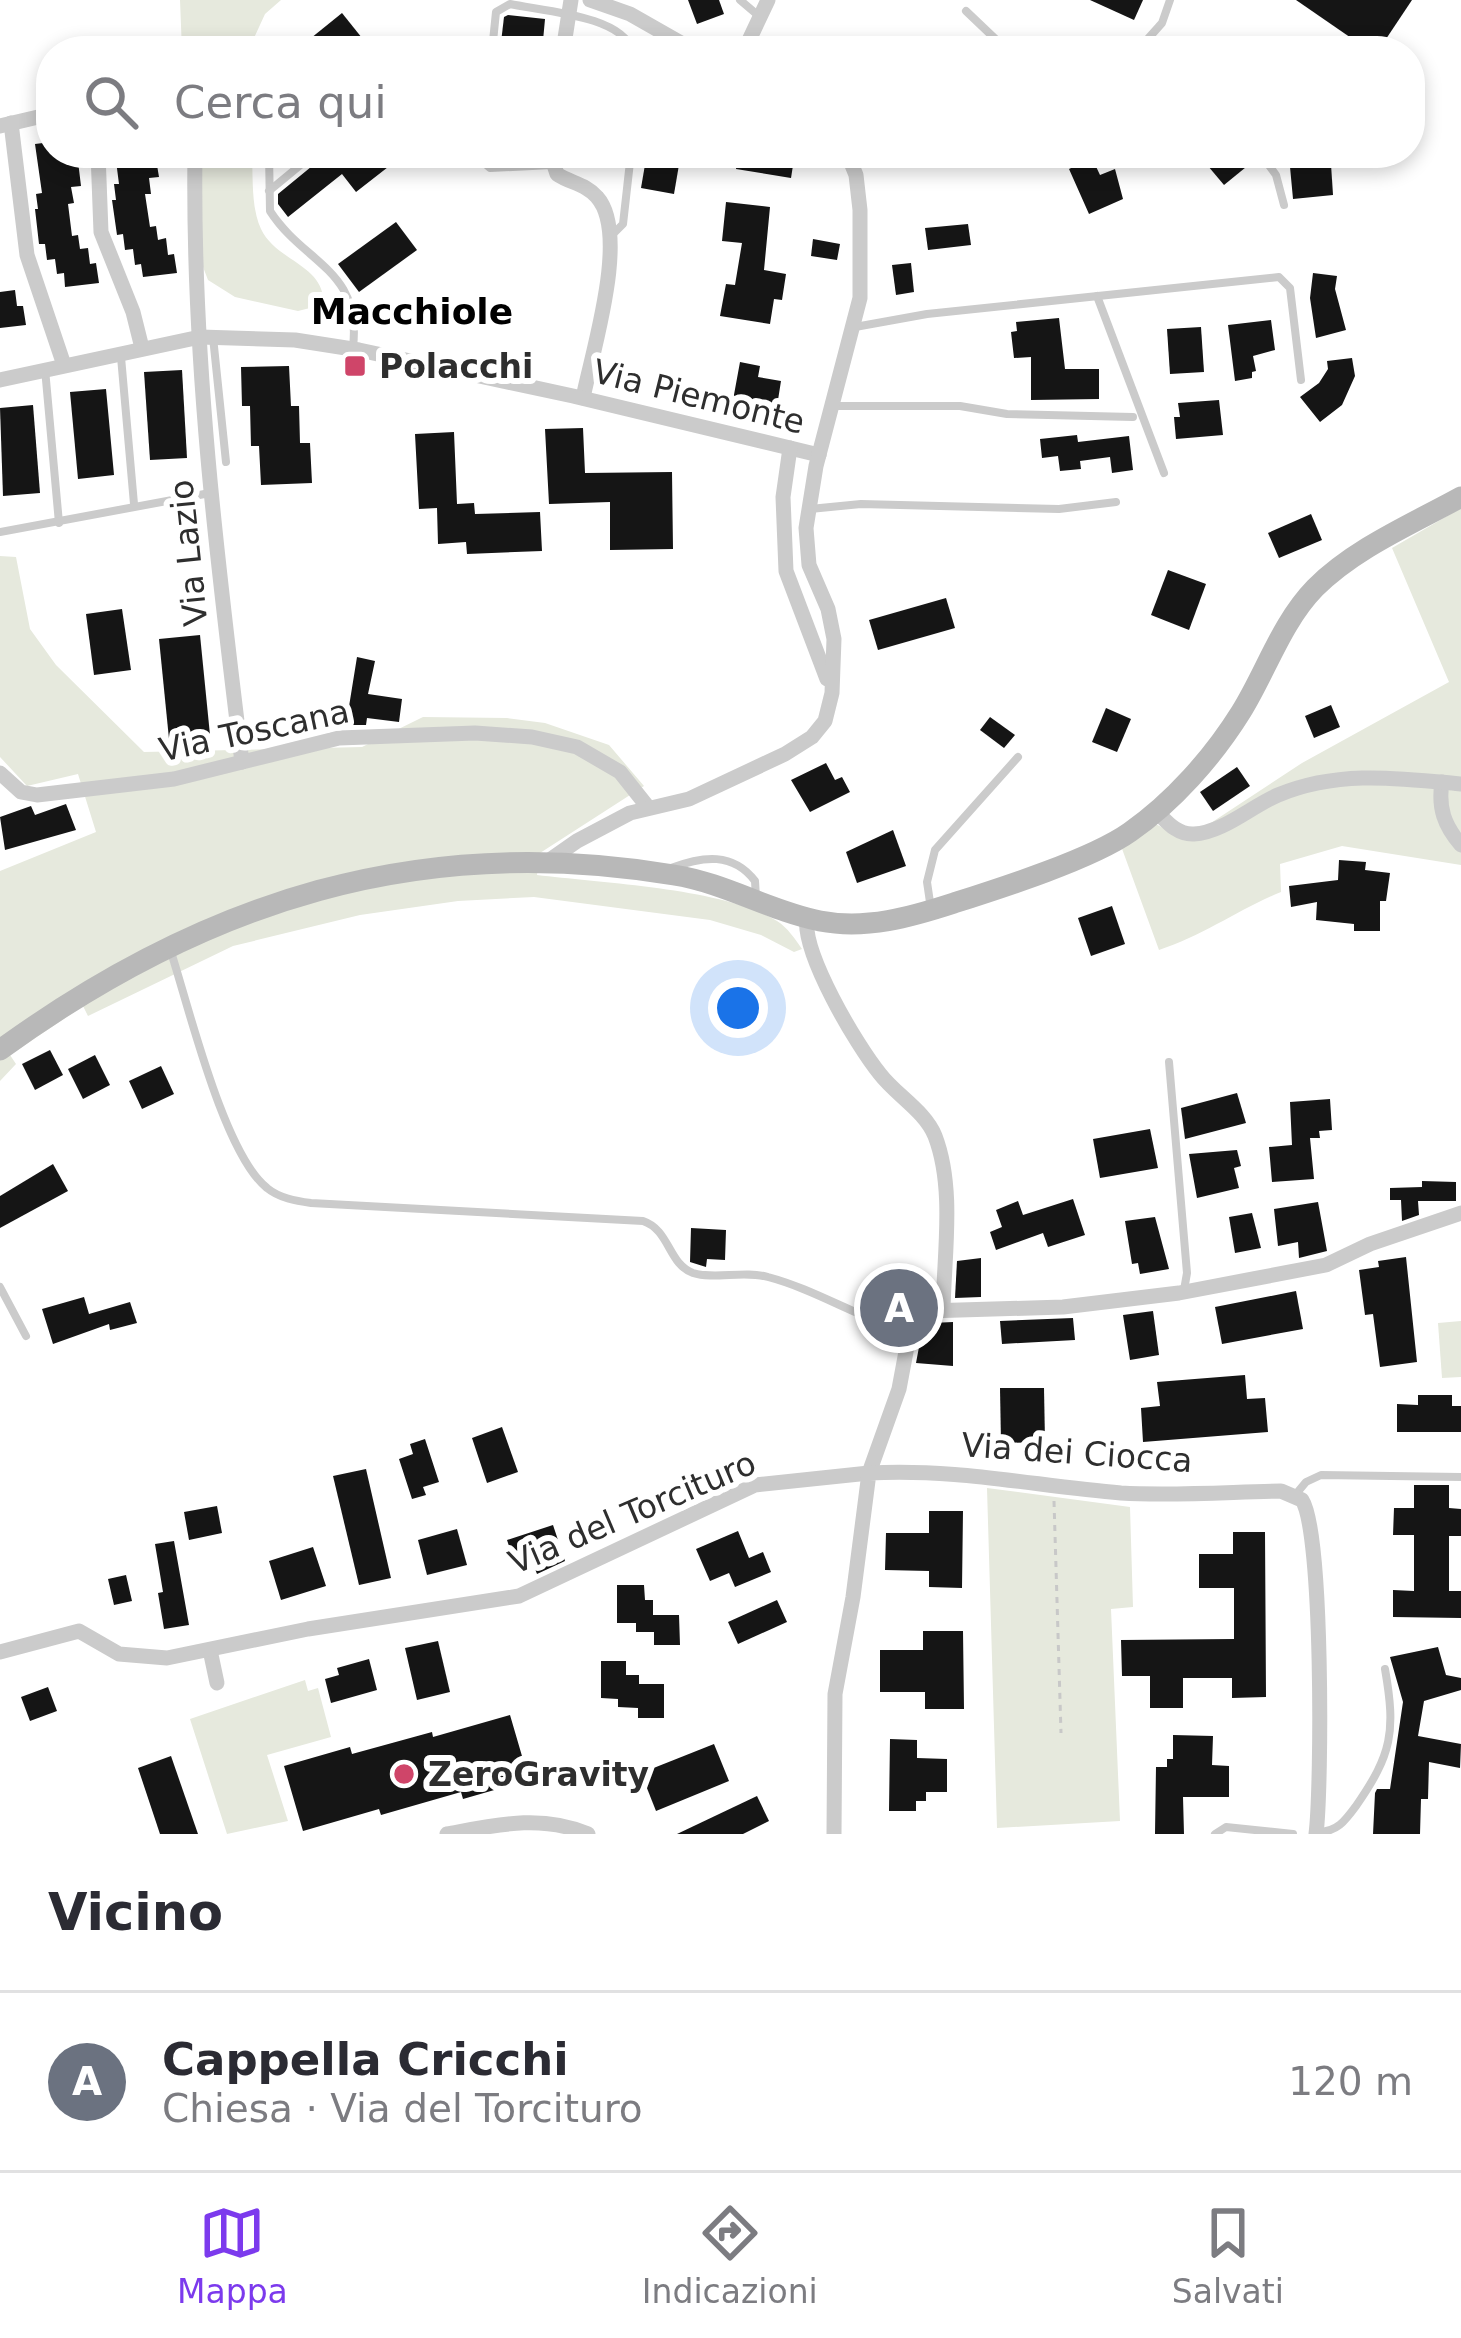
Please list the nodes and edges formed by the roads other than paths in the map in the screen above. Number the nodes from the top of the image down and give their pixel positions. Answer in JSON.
{"nodes":[{"id":1,"x":590,"y":0,"type":"edge"},
{"id":2,"x":740,"y":0,"type":"edge"},
{"id":3,"x":767,"y":0,"type":"edge"},
{"id":4,"x":1170,"y":0,"type":"edge"},
{"id":5,"x":569,"y":8,"type":"edge"},
{"id":6,"x":966,"y":11,"type":"dead end"},
{"id":7,"x":762,"y":17,"type":"junction"},
{"id":8,"x":493,"y":36,"type":"edge"},
{"id":9,"x":625,"y":36,"type":"edge"},
{"id":10,"x":669,"y":36,"type":"edge"},
{"id":11,"x":752,"y":36,"type":"edge"},
{"id":12,"x":992,"y":36,"type":"edge"},
{"id":13,"x":1150,"y":36,"type":"edge"},
{"id":14,"x":36,"y":118,"type":"edge"},
{"id":15,"x":5,"y":125,"type":"edge"},
{"id":16,"x":99,"y":168,"type":"edge"},
{"id":17,"x":195,"y":168,"type":"edge"},
{"id":18,"x":269,"y":168,"type":"edge"},
{"id":19,"x":296,"y":168,"type":"edge"},
{"id":20,"x":556,"y":168,"type":"edge"},
{"id":21,"x":629,"y":168,"type":"edge"},
{"id":22,"x":853,"y":168,"type":"edge"},
{"id":23,"x":1272,"y":168,"type":"edge"},
{"id":24,"x":268,"y":192,"type":"junction"},
{"id":25,"x":1284,"y":205,"type":"dead end"},
{"id":26,"x":610,"y":235,"type":"junction"},
{"id":27,"x":1097,"y":296,"type":"junction"},
{"id":28,"x":855,"y":327,"type":"junction"},
{"id":29,"x":207,"y":337,"type":"junction"},
{"id":30,"x":142,"y":348,"type":"junction"},
{"id":31,"x":353,"y":349,"type":"junction"},
{"id":32,"x":120,"y":352,"type":"junction"},
{"id":33,"x":64,"y":365,"type":"junction"},
{"id":34,"x":45,"y":369,"type":"junction"},
{"id":35,"x":0,"y":380,"type":"edge"},
{"id":36,"x":1301,"y":380,"type":"dead end"},
{"id":37,"x":583,"y":398,"type":"junction"},
{"id":38,"x":833,"y":406,"type":"junction"},
{"id":39,"x":1133,"y":417,"type":"dead end"},
{"id":40,"x":790,"y":448,"type":"junction"},
{"id":41,"x":819,"y":455,"type":"junction"},
{"id":42,"x":226,"y":462,"type":"dead end"},
{"id":43,"x":1164,"y":473,"type":"dead end"},
{"id":44,"x":210,"y":493,"type":"junction"},
{"id":45,"x":1461,"y":497,"type":"edge"},
{"id":46,"x":1115,"y":502,"type":"dead end"},
{"id":47,"x":134,"y":504,"type":"junction"},
{"id":48,"x":808,"y":508,"type":"junction"},
{"id":49,"x":59,"y":523,"type":"junction"},
{"id":50,"x":0,"y":532,"type":"edge"},
{"id":51,"x":828,"y":712,"type":"junction"},
{"id":52,"x":1018,"y":757,"type":"dead end"},
{"id":53,"x":242,"y":762,"type":"junction"},
{"id":54,"x":0,"y":773,"type":"edge"},
{"id":55,"x":1442,"y":782,"type":"junction"},
{"id":56,"x":1461,"y":784,"type":"edge"},
{"id":57,"x":647,"y":806,"type":"junction"},
{"id":58,"x":1156,"y":811,"type":"junction"},
{"id":59,"x":598,"y":832,"type":"junction"},
{"id":60,"x":1461,"y":845,"type":"edge"},
{"id":61,"x":538,"y":865,"type":"junction"},
{"id":62,"x":574,"y":866,"type":"junction"},
{"id":63,"x":614,"y":869,"type":"junction"},
{"id":64,"x":932,"y":910,"type":"junction"},
{"id":65,"x":807,"y":917,"type":"junction"},
{"id":66,"x":169,"y":945,"type":"junction"},
{"id":67,"x":0,"y":1050,"type":"edge"},
{"id":68,"x":1169,"y":1062,"type":"dead end"},
{"id":69,"x":1461,"y":1214,"type":"edge"},
{"id":70,"x":0,"y":1287,"type":"edge"},
{"id":71,"x":1185,"y":1292,"type":"junction"},
{"id":72,"x":943,"y":1310,"type":"junction"},
{"id":73,"x":910,"y":1332,"type":"junction"},
{"id":74,"x":26,"y":1336,"type":"dead end"},
{"id":75,"x":868,"y":1473,"type":"junction"},
{"id":76,"x":1461,"y":1478,"type":"edge"},
{"id":77,"x":1295,"y":1495,"type":"junction"},
{"id":78,"x":210,"y":1650,"type":"junction"},
{"id":79,"x":0,"y":1652,"type":"edge"},
{"id":80,"x":1385,"y":1670,"type":"dead end"},
{"id":81,"x":217,"y":1683,"type":"dead end"},
{"id":82,"x":525,"y":1828,"type":"edge"},
{"id":83,"x":1316,"y":1833,"type":"edge"},
{"id":84,"x":447,"y":1834,"type":"edge"},
{"id":85,"x":588,"y":1834,"type":"edge"},
{"id":86,"x":833,"y":1834,"type":"edge"},
{"id":87,"x":1215,"y":1834,"type":"edge"},
{"id":88,"x":1293,"y":1834,"type":"edge"}],
"edges":[{"from":1,"to":10,"type":"street"},
{"from":2,"to":7,"type":"lane"},
{"from":3,"to":7,"type":"street"},
{"from":4,"to":13,"type":"lane"},
{"from":5,"to":8,"type":"lane"},
{"from":5,"to":9,"type":"lane"},
{"from":6,"to":12,"type":"lane"},
{"from":7,"to":11,"type":"street"},
{"from":14,"to":15,"type":"street"},
{"from":15,"to":33,"type":"street"},
{"from":16,"to":30,"type":"street"},
{"from":17,"to":29,"type":"street","name":"Via Lazio"},
{"from":18,"to":24,"type":"lane"},
{"from":19,"to":24,"type":"lane"},
{"from":20,"to":26,"type":"street"},
{"from":21,"to":26,"type":"lane"},
{"from":22,"to":28,"type":"street"},
{"from":23,"to":25,"type":"lane"},
{"from":24,"to":31,"type":"lane"},
{"from":26,"to":37,"type":"street"},
{"from":27,"to":28,"type":"lane"},
{"from":27,"to":36,"type":"lane"},
{"from":27,"to":43,"type":"lane"},
{"from":28,"to":38,"type":"street"},
{"from":29,"to":30,"type":"street","name":"Via Piemonte"},
{"from":29,"to":31,"type":"street","name":"Via Piemonte"},
{"from":29,"to":42,"type":"lane"},
{"from":29,"to":44,"type":"street","name":"Via Lazio"},
{"from":30,"to":32,"type":"street","name":"Via Piemonte"},
{"from":31,"to":37,"type":"street","name":"Via Piemonte"},
{"from":32,"to":33,"type":"street","name":"Via Piemonte"},
{"from":32,"to":47,"type":"lane"},
{"from":33,"to":34,"type":"street","name":"Via Piemonte"},
{"from":34,"to":35,"type":"street","name":"Via Piemonte"},
{"from":34,"to":49,"type":"lane"},
{"from":37,"to":40,"type":"street","name":"Via Piemonte"},
{"from":38,"to":39,"type":"lane"},
{"from":38,"to":41,"type":"street"},
{"from":40,"to":41,"type":"street","name":"Via Piemonte"},
{"from":40,"to":51,"type":"street"},
{"from":41,"to":48,"type":"street"},
{"from":44,"to":47,"type":"lane"},
{"from":44,"to":53,"type":"street","name":"Via Lazio"},
{"from":45,"to":58,"type":"main road"},
{"from":46,"to":48,"type":"lane"},
{"from":47,"to":49,"type":"lane"},
{"from":48,"to":51,"type":"street"},
{"from":49,"to":50,"type":"lane"},
{"from":51,"to":57,"type":"street"},
{"from":52,"to":64,"type":"lane"},
{"from":53,"to":54,"type":"street","name":"Via Toscana"},
{"from":53,"to":57,"type":"street","name":"Via Toscana"},
{"from":55,"to":56,"type":"street"},
{"from":55,"to":58,"type":"street"},
{"from":55,"to":60,"type":"street"},
{"from":57,"to":59,"type":"street"},
{"from":58,"to":64,"type":"main road"},
{"from":59,"to":61,"type":"street"},
{"from":59,"to":62,"type":"street"},
{"from":59,"to":63,"type":"street"},
{"from":61,"to":62,"type":"main road"},
{"from":61,"to":66,"type":"main road"},
{"from":62,"to":63,"type":"main road"},
{"from":63,"to":65,"type":"main road"},
{"from":64,"to":65,"type":"main road"},
{"from":65,"to":72,"type":"street"},
{"from":66,"to":67,"type":"main road"},
{"from":66,"to":73,"type":"lane"},
{"from":68,"to":71,"type":"lane"},
{"from":69,"to":71,"type":"street"},
{"from":70,"to":74,"type":"lane"},
{"from":71,"to":72,"type":"street"},
{"from":72,"to":73,"type":"street"},
{"from":73,"to":75,"type":"street"},
{"from":75,"to":77,"type":"street","name":"Via dei Ciocca"},
{"from":75,"to":78,"type":"street","name":"Via del Torcituro"},
{"from":75,"to":86,"type":"street"},
{"from":76,"to":77,"type":"lane"},
{"from":77,"to":83,"type":"street"},
{"from":78,"to":79,"type":"street","name":"Via del Torcituro"},
{"from":78,"to":81,"type":"street"},
{"from":80,"to":83,"type":"lane"},
{"from":82,"to":84,"type":"street"},
{"from":82,"to":85,"type":"street"},
{"from":87,"to":88,"type":"lane"}]}
